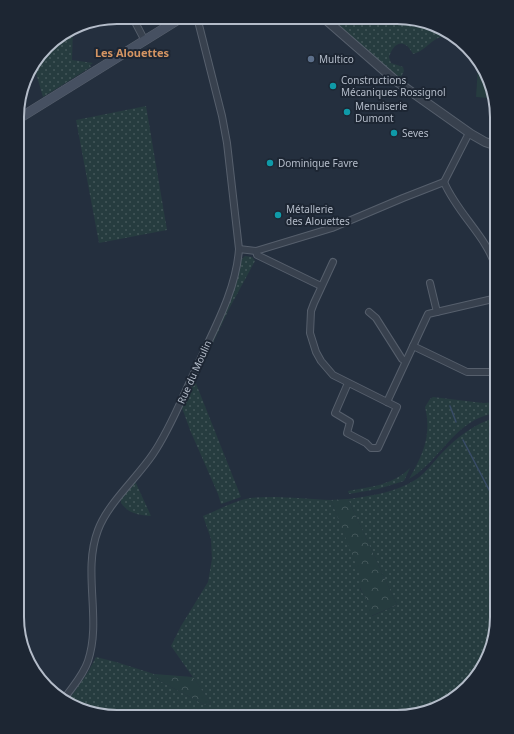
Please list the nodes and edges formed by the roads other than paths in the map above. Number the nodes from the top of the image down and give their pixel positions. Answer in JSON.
{"nodes":[{"id":1,"x":136,"y":24,"type":"edge"},
{"id":2,"x":171,"y":24,"type":"edge"},
{"id":3,"x":199,"y":24,"type":"edge"},
{"id":4,"x":331,"y":24,"type":"edge"},
{"id":5,"x":145,"y":41,"type":"junction"},
{"id":6,"x":24,"y":115,"type":"edge"},
{"id":7,"x":469,"y":133,"type":"junction"},
{"id":8,"x":490,"y":144,"type":"edge"},
{"id":9,"x":444,"y":182,"type":"junction"},
{"id":10,"x":238,"y":249,"type":"junction"},
{"id":11,"x":256,"y":251,"type":"junction"},
{"id":12,"x":490,"y":252,"type":"edge"},
{"id":13,"x":333,"y":262,"type":"dead end"},
{"id":14,"x":430,"y":283,"type":"dead end"},
{"id":15,"x":321,"y":286,"type":"junction"},
{"id":16,"x":490,"y":300,"type":"edge"},
{"id":17,"x":369,"y":312,"type":"dead end"},
{"id":18,"x":437,"y":312,"type":"junction"},
{"id":19,"x":413,"y":346,"type":"junction"},
{"id":20,"x":405,"y":362,"type":"junction"},
{"id":21,"x":490,"y":372,"type":"edge"},
{"id":22,"x":348,"y":383,"type":"junction"},
{"id":23,"x":386,"y":402,"type":"junction"},
{"id":24,"x":67,"y":695,"type":"edge"}],
"edges":[{"from":1,"to":5,"type":"street"},
{"from":2,"to":5,"type":"main road"},
{"from":3,"to":10,"type":"street","name":"Rue du Moulin"},
{"from":4,"to":7,"type":"street"},
{"from":5,"to":6,"type":"main road"},
{"from":7,"to":8,"type":"street"},
{"from":7,"to":9,"type":"street"},
{"from":9,"to":11,"type":"street"},
{"from":9,"to":12,"type":"street"},
{"from":10,"to":11,"type":"street"},
{"from":10,"to":24,"type":"street","name":"Rue du Moulin"},
{"from":11,"to":15,"type":"street"},
{"from":13,"to":15,"type":"street"},
{"from":14,"to":18,"type":"street"},
{"from":15,"to":22,"type":"street"},
{"from":16,"to":18,"type":"street"},
{"from":17,"to":20,"type":"street"},
{"from":18,"to":19,"type":"street"},
{"from":19,"to":20,"type":"street"},
{"from":19,"to":21,"type":"street"},
{"from":20,"to":23,"type":"street"},
{"from":22,"to":23,"type":"street"},
{"from":22,"to":23,"type":"street"}]}
